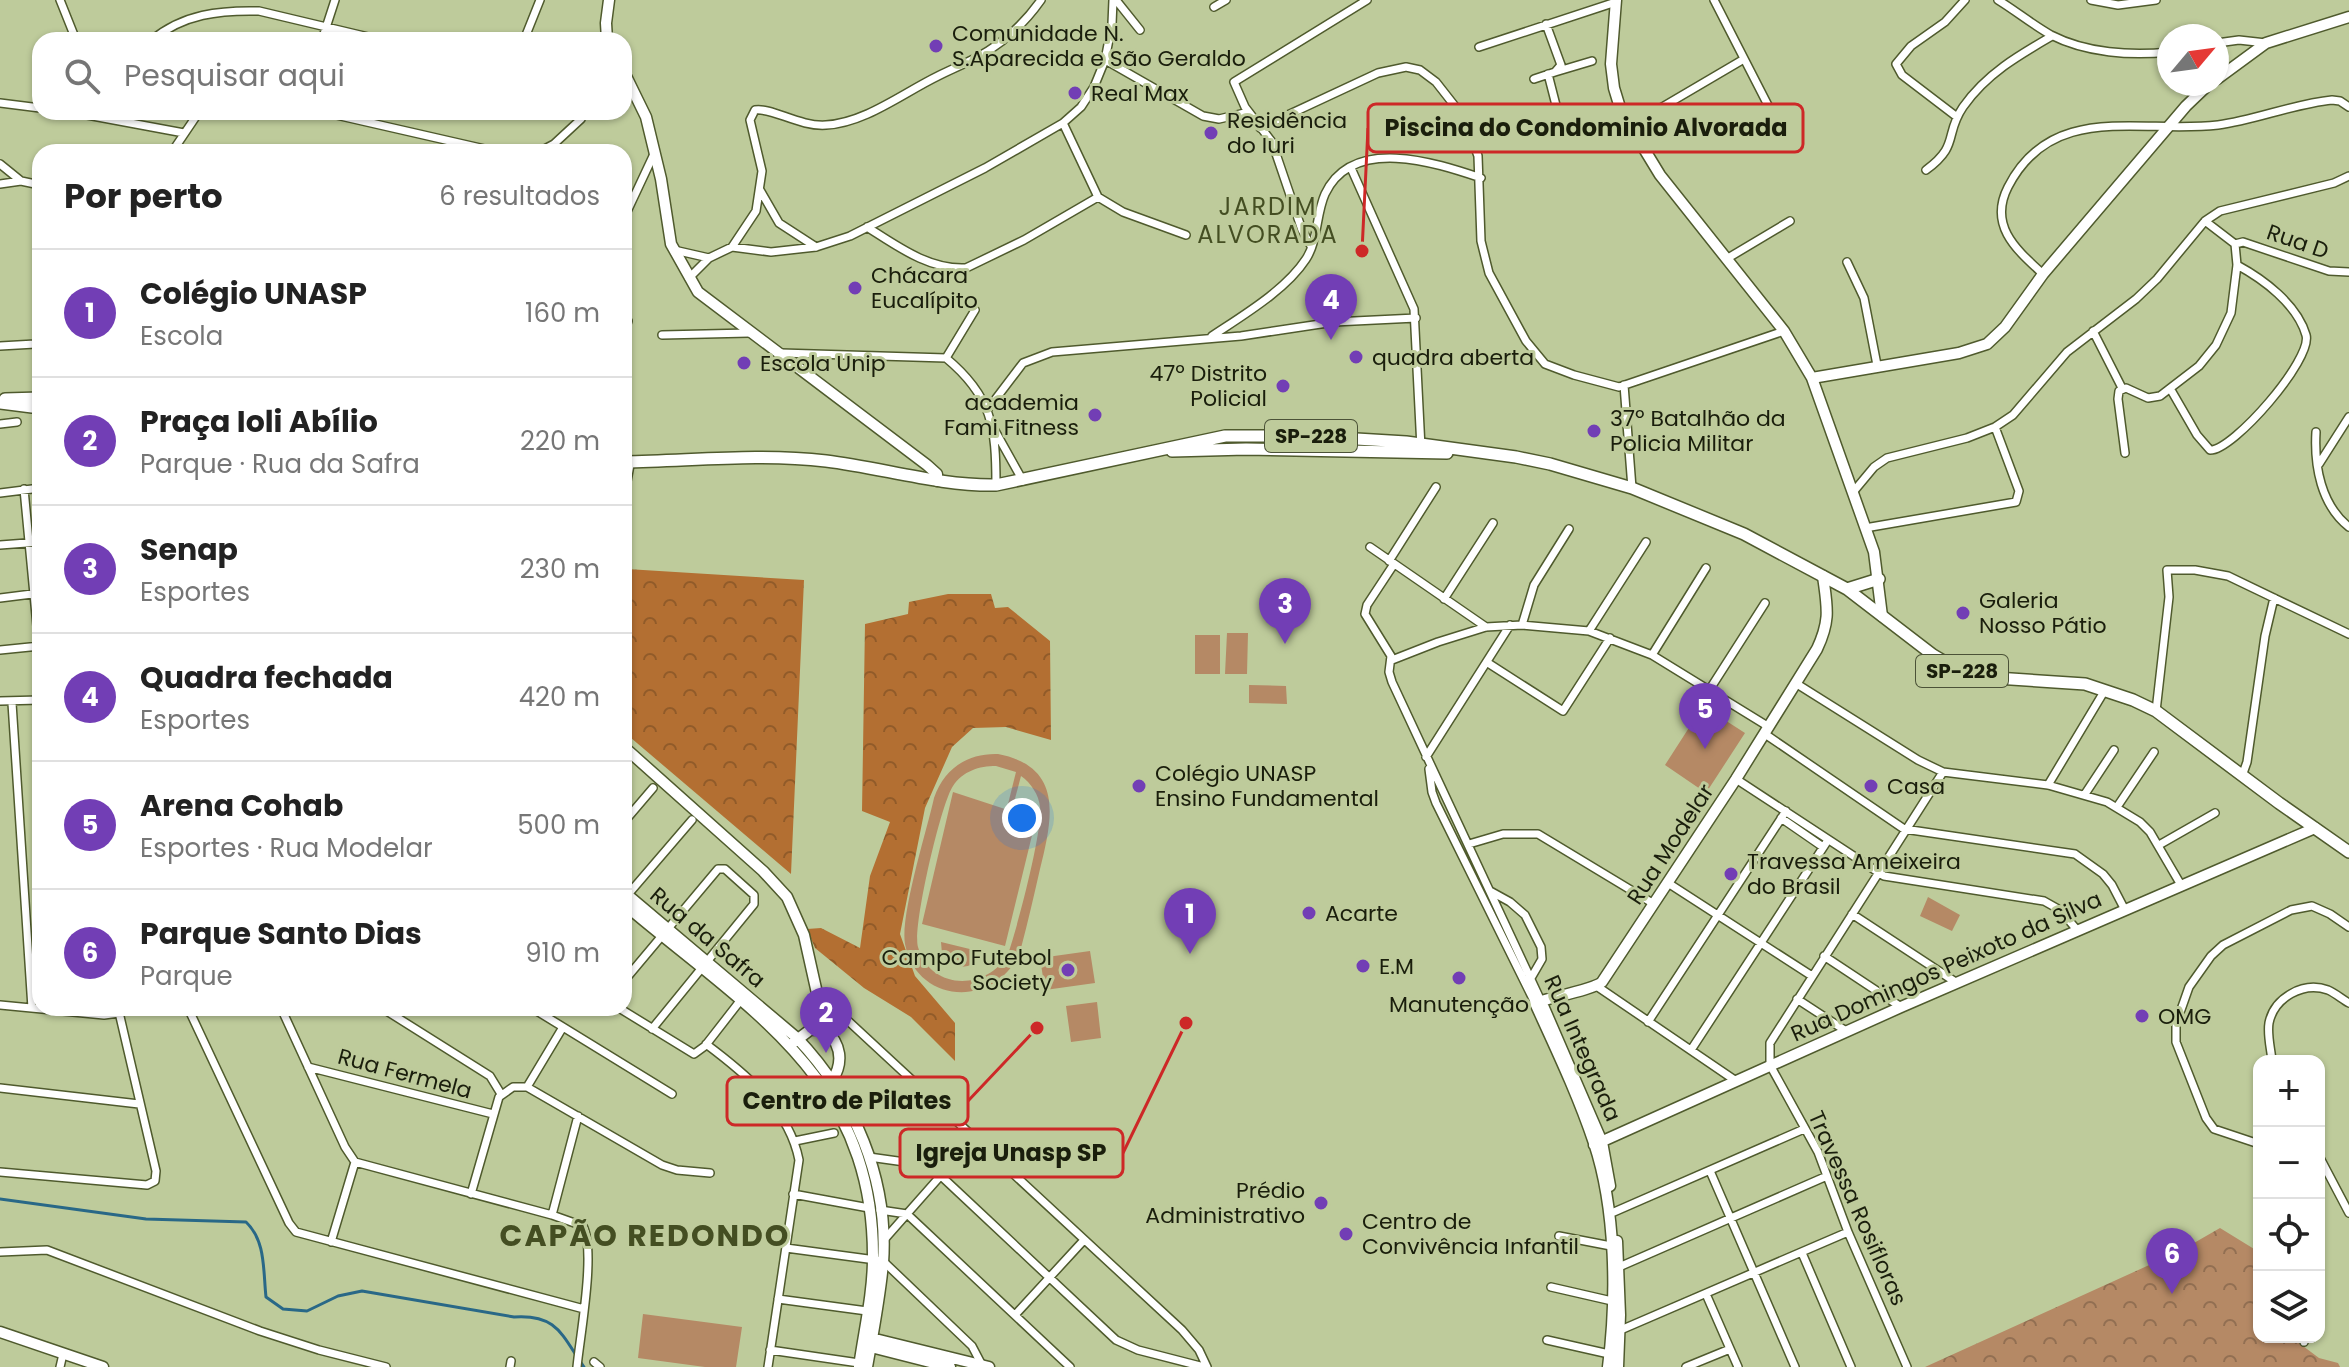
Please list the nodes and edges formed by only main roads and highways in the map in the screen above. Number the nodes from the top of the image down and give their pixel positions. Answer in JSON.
{"nodes":[{"id":1,"x":609,"y":0,"type":"edge"},
{"id":2,"x":1616,"y":1,"type":"edge"},
{"id":3,"x":2349,"y":17,"type":"edge"},
{"id":4,"x":607,"y":32,"type":"edge"},
{"id":5,"x":2229,"y":70,"type":"edge"},
{"id":6,"x":632,"y":88,"type":"edge"},
{"id":7,"x":2195,"y":96,"type":"edge"},
{"id":8,"x":1812,"y":378,"type":"junction"},
{"id":9,"x":32,"y":399,"type":"edge"},
{"id":10,"x":0,"y":401,"type":"edge"},
{"id":11,"x":24,"y":407,"type":"junction"},
{"id":12,"x":32,"y":408,"type":"edge"},
{"id":13,"x":32,"y":412,"type":"edge"},
{"id":14,"x":632,"y":462,"type":"edge"},
{"id":15,"x":937,"y":481,"type":"junction"},
{"id":16,"x":1823,"y":576,"type":"junction"},
{"id":17,"x":1879,"y":579,"type":"junction"},
{"id":18,"x":1847,"y":589,"type":"junction"},
{"id":19,"x":1882,"y":616,"type":"junction"},
{"id":20,"x":632,"y":754,"type":"edge"},
{"id":21,"x":2315,"y":828,"type":"junction"},
{"id":22,"x":2349,"y":851,"type":"edge"},
{"id":23,"x":632,"y":904,"type":"edge"},
{"id":24,"x":704,"y":964,"type":"junction"},
{"id":25,"x":1538,"y":1002,"type":"joint"},
{"id":26,"x":825,"y":1029,"type":"junction"},
{"id":27,"x":794,"y":1042,"type":"junction"},
{"id":28,"x":832,"y":1081,"type":"junction"},
{"id":29,"x":1598,"y":1143,"type":"junction"},
{"id":30,"x":876,"y":1209,"type":"junction"},
{"id":31,"x":878,"y":1261,"type":"junction"},
{"id":32,"x":0,"y":1332,"type":"edge"},
{"id":33,"x":1616,"y":1332,"type":"junction"},
{"id":34,"x":867,"y":1342,"type":"junction"},
{"id":35,"x":862,"y":1366,"type":"edge"},
{"id":36,"x":985,"y":1366,"type":"edge"},
{"id":37,"x":103,"y":1367,"type":"edge"},
{"id":38,"x":950,"y":1367,"type":"edge"},
{"id":39,"x":1608,"y":1367,"type":"edge"},
{"id":40,"x":1618,"y":1367,"type":"edge"}],
"edges":[{"from":1,"to":4,"type":"main road"},
{"from":2,"to":8,"type":"main road"},
{"from":3,"to":5,"type":"main road"},
{"from":6,"to":15,"type":"main road"},
{"from":7,"to":8,"type":"main road"},
{"from":8,"to":17,"type":"main road"},
{"from":9,"to":10,"type":"main road"},
{"from":10,"to":11,"type":"main road"},
{"from":11,"to":12,"type":"main road"},
{"from":11,"to":13,"type":"main road"},
{"from":14,"to":15,"type":"main road","number":"SP-228"},
{"from":15,"to":16,"type":"main road","number":"SP-228"},
{"from":16,"to":18,"type":"main road","number":"SP-228"},
{"from":16,"to":25,"type":"main road","name":"Rua Modelar"},
{"from":17,"to":18,"type":"main road"},
{"from":17,"to":19,"type":"main road"},
{"from":18,"to":19,"type":"main road","number":"SP-228"},
{"from":19,"to":21,"type":"main road","number":"SP-228"},
{"from":20,"to":26,"type":"main road"},
{"from":21,"to":22,"type":"main road","number":"SP-228"},
{"from":21,"to":29,"type":"main road","name":"Rua Domingos Peixoto da Silva"},
{"from":23,"to":24,"type":"main road","name":"Rua da Safra"},
{"from":24,"to":27,"type":"main road","name":"Rua da Safra"},
{"from":24,"to":27,"type":"main road","name":"Rua da Safra"},
{"from":25,"to":29,"type":"main road","name":"Rua Integrada"},
{"from":26,"to":27,"type":"main road"},
{"from":26,"to":28,"type":"main road"},
{"from":27,"to":28,"type":"main road","name":"Rua da Safra"},
{"from":27,"to":30,"type":"main road"},
{"from":28,"to":30,"type":"main road","name":"Rua da Safra"},
{"from":29,"to":33,"type":"main road","name":"Rua Integrada"},
{"from":29,"to":33,"type":"main road","name":"Rua Integrada"},
{"from":30,"to":31,"type":"main road"},
{"from":30,"to":31,"type":"main road"},
{"from":31,"to":34,"type":"main road"},
{"from":31,"to":34,"type":"main road"},
{"from":32,"to":37,"type":"main road"},
{"from":33,"to":39,"type":"main road","name":"Rua Integrada"},
{"from":33,"to":40,"type":"main road","name":"Rua Integrada"},
{"from":34,"to":35,"type":"main road"},
{"from":34,"to":36,"type":"main road"},
{"from":34,"to":38,"type":"main road"}]}
